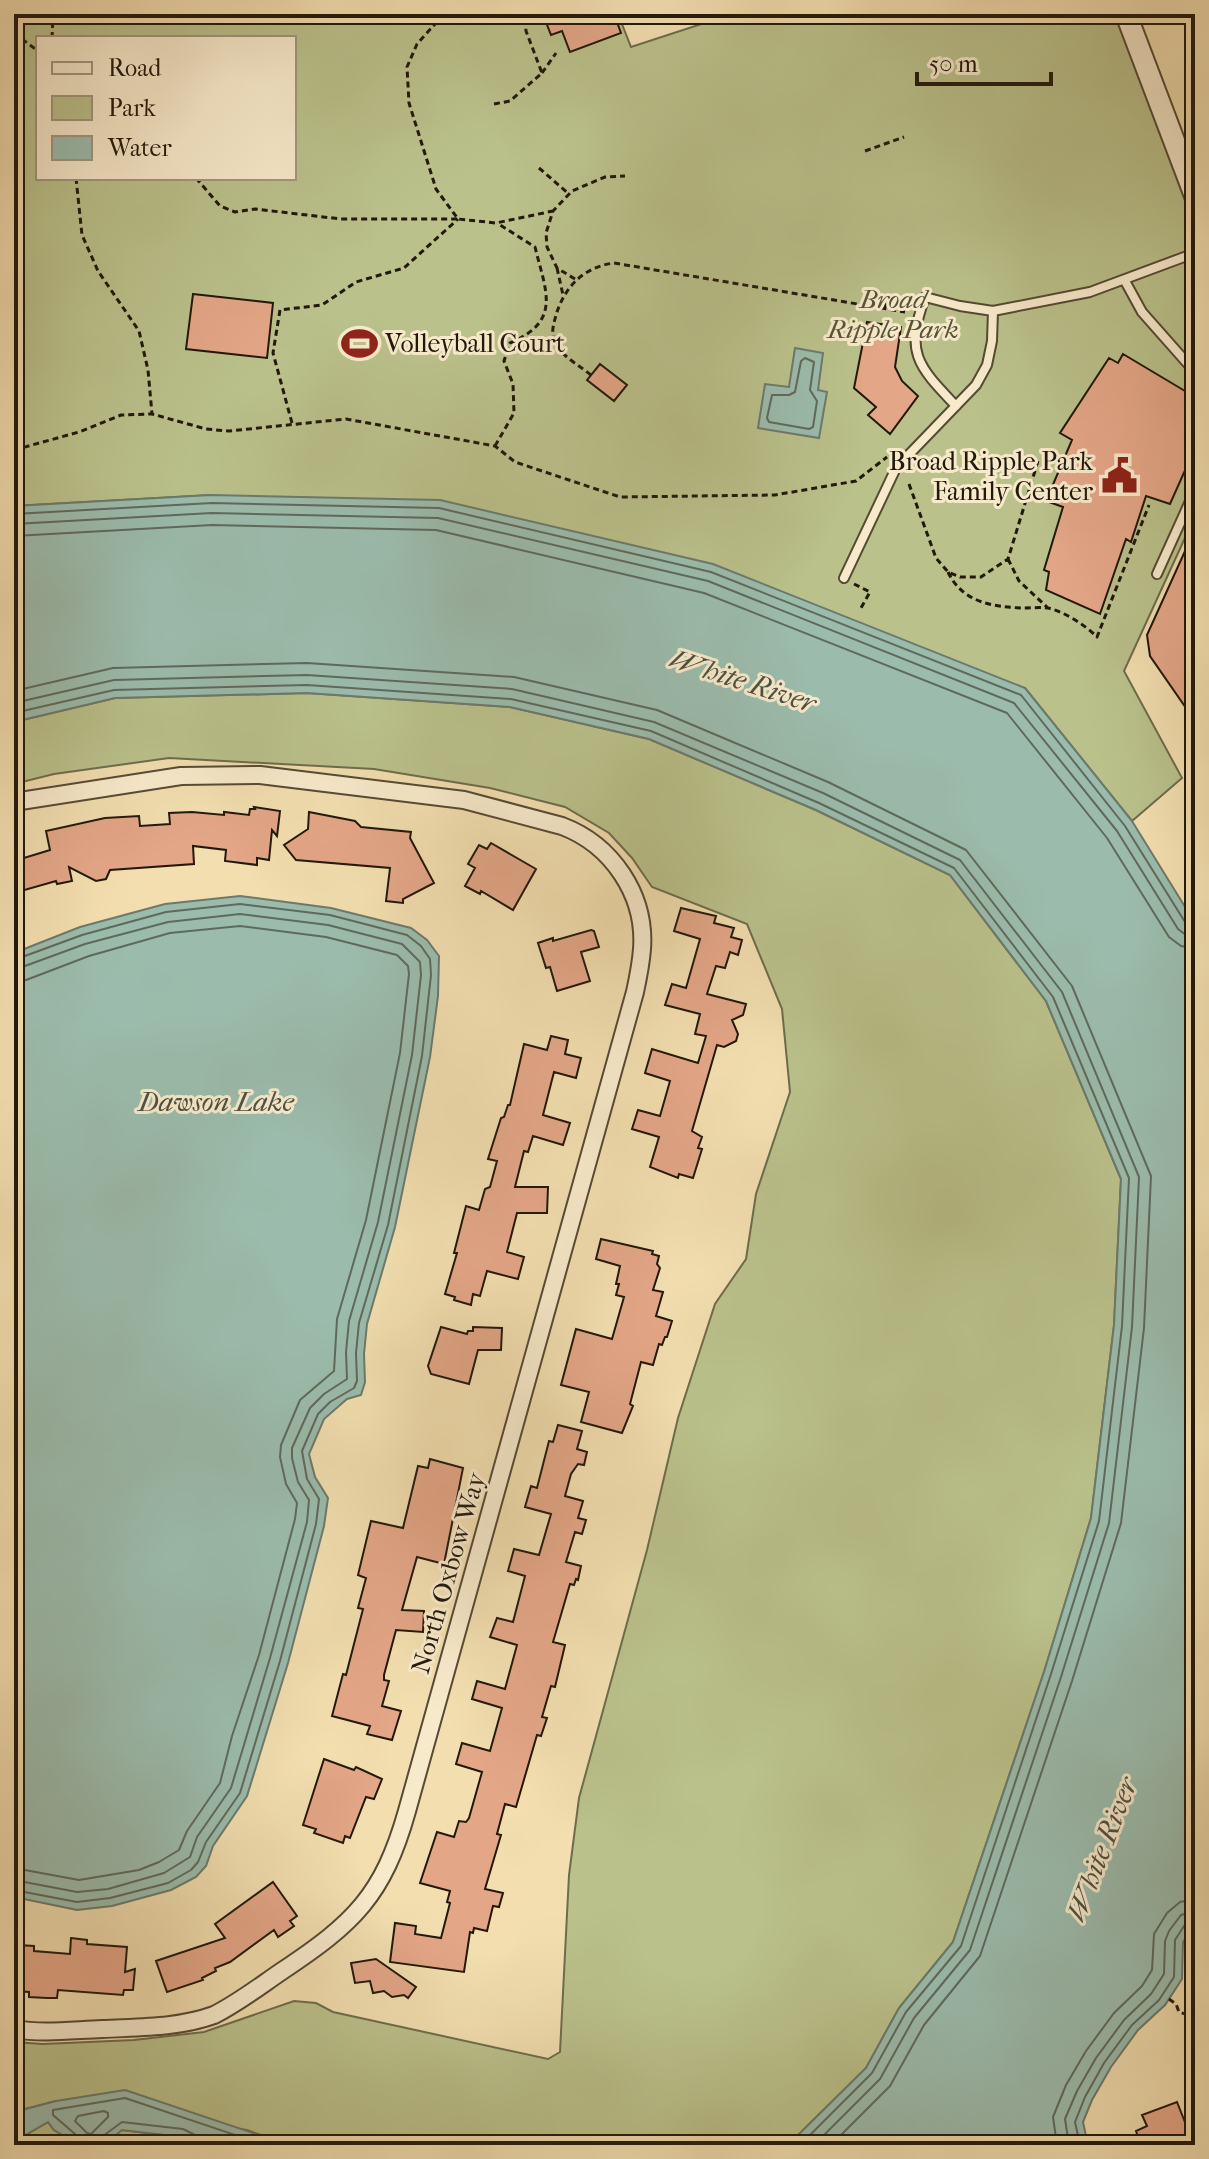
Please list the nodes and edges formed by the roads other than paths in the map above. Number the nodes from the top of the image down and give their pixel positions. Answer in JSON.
{"nodes":[{"id":1,"x":1126,"y":14,"type":"edge"},
{"id":2,"x":1195,"y":196,"type":"edge"},
{"id":3,"x":1195,"y":253,"type":"edge"},
{"id":4,"x":1125,"y":281,"type":"junction"},
{"id":5,"x":993,"y":311,"type":"junction"},
{"id":6,"x":1195,"y":372,"type":"edge"},
{"id":7,"x":956,"y":406,"type":"junction"},
{"id":8,"x":1195,"y":490,"type":"edge"},
{"id":9,"x":1157,"y":574,"type":"dead end"},
{"id":10,"x":844,"y":578,"type":"road end"},
{"id":11,"x":14,"y":802,"type":"edge"},
{"id":12,"x":14,"y":2029,"type":"edge"}],
"edges":[{"from":1,"to":2,"type":"street"},
{"from":3,"to":4,"type":"lane"},
{"from":4,"to":5,"type":"lane"},
{"from":4,"to":6,"type":"lane"},
{"from":5,"to":7,"type":"lane"},
{"from":5,"to":7,"type":"lane"},
{"from":7,"to":10,"type":"lane"},
{"from":8,"to":9,"type":"lane"},
{"from":11,"to":12,"type":"street","name":"North Oxbow Way"}]}
